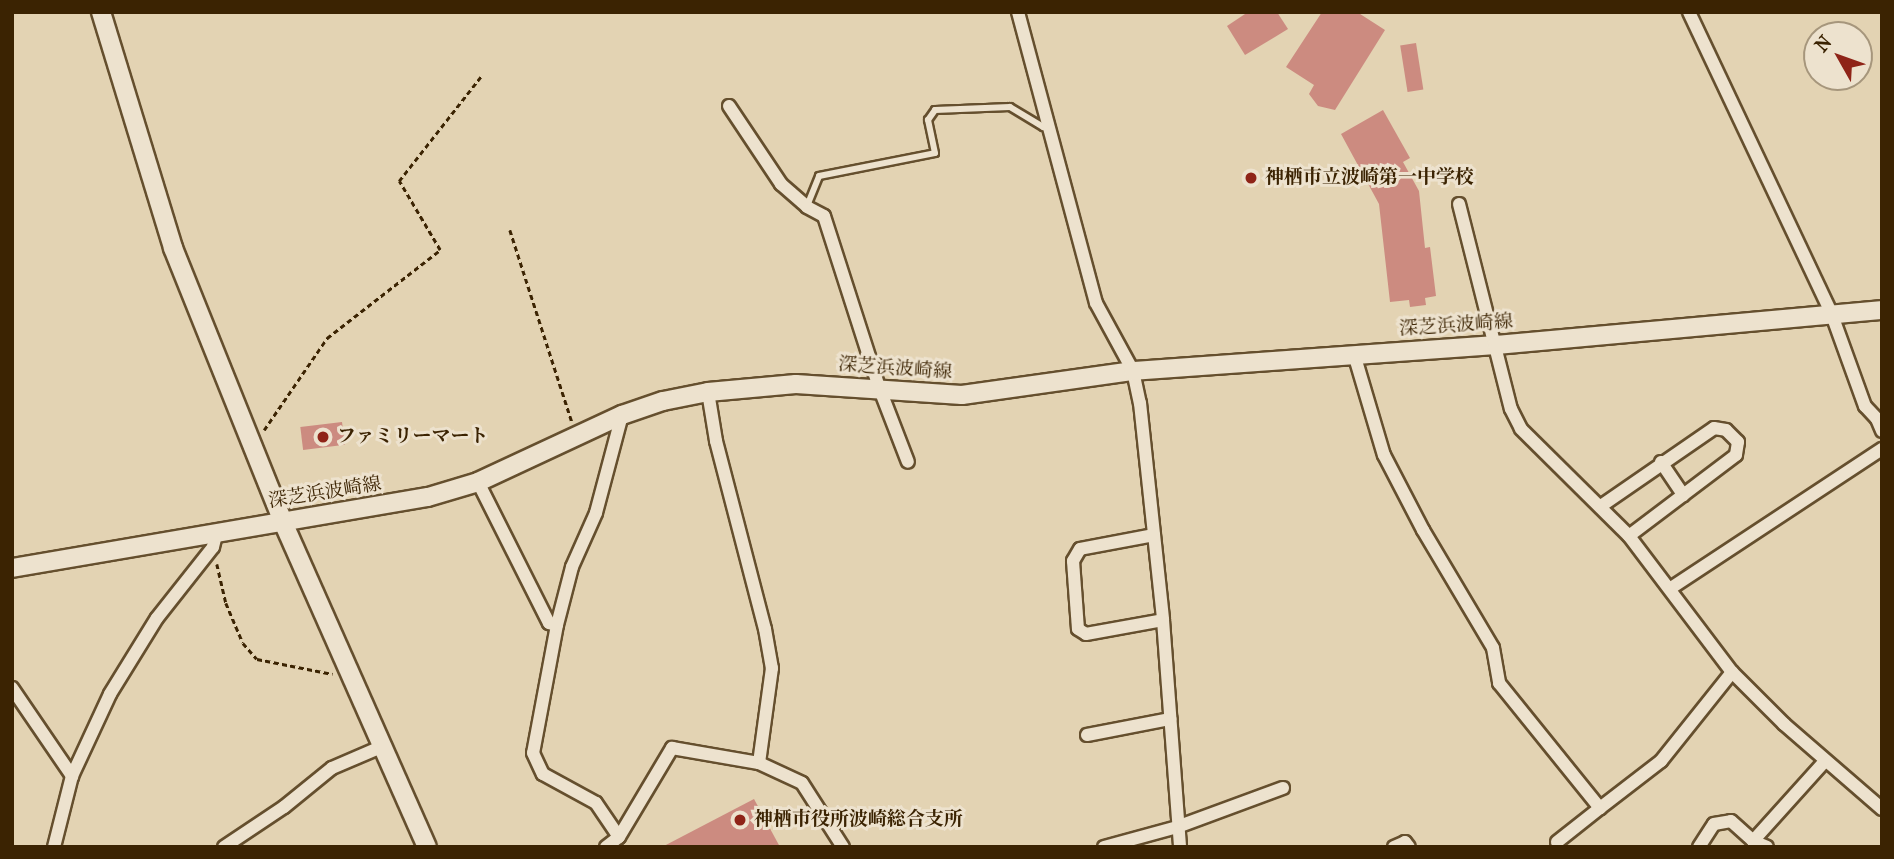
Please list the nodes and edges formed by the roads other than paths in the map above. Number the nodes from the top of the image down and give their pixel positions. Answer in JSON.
{"nodes":[{"id":1,"x":101,"y":12,"type":"edge"},
{"id":2,"x":1018,"y":12,"type":"edge"},
{"id":3,"x":1689,"y":12,"type":"edge"},
{"id":4,"x":729,"y":106,"type":"dead end"},
{"id":5,"x":1048,"y":126,"type":"junction"},
{"id":6,"x":1459,"y":204,"type":"dead end"},
{"id":7,"x":807,"y":207,"type":"junction"},
{"id":8,"x":1882,"y":310,"type":"edge"},
{"id":9,"x":1832,"y":315,"type":"junction"},
{"id":10,"x":1497,"y":345,"type":"junction"},
{"id":11,"x":1354,"y":354,"type":"junction"},
{"id":12,"x":1133,"y":371,"type":"junction"},
{"id":13,"x":879,"y":387,"type":"junction"},
{"id":14,"x":708,"y":392,"type":"junction"},
{"id":15,"x":622,"y":415,"type":"junction"},
{"id":16,"x":1880,"y":423,"type":"edge"},
{"id":17,"x":1882,"y":449,"type":"edge"},
{"id":18,"x":1661,"y":461,"type":"junction"},
{"id":19,"x":908,"y":462,"type":"dead end"},
{"id":20,"x":478,"y":482,"type":"junction"},
{"id":21,"x":1683,"y":495,"type":"junction"},
{"id":22,"x":1601,"y":506,"type":"junction"},
{"id":23,"x":283,"y":522,"type":"junction"},
{"id":24,"x":1154,"y":535,"type":"junction"},
{"id":25,"x":1629,"y":536,"type":"junction"},
{"id":26,"x":214,"y":541,"type":"junction"},
{"id":27,"x":12,"y":568,"type":"edge"},
{"id":28,"x":1671,"y":588,"type":"junction"},
{"id":29,"x":1163,"y":620,"type":"junction"},
{"id":30,"x":557,"y":625,"type":"junction"},
{"id":31,"x":1732,"y":672,"type":"junction"},
{"id":32,"x":12,"y":688,"type":"edge"},
{"id":33,"x":24,"y":701,"type":"junction"},
{"id":34,"x":12,"y":708,"type":"edge"},
{"id":35,"x":1170,"y":719,"type":"junction"},
{"id":36,"x":1087,"y":735,"type":"dead end"},
{"id":37,"x":381,"y":747,"type":"junction"},
{"id":38,"x":85,"y":749,"type":"junction"},
{"id":39,"x":57,"y":753,"type":"junction"},
{"id":40,"x":1825,"y":761,"type":"junction"},
{"id":41,"x":759,"y":763,"type":"junction"},
{"id":42,"x":72,"y":776,"type":"junction"},
{"id":43,"x":1283,"y":788,"type":"dead end"},
{"id":44,"x":1600,"y":808,"type":"junction"},
{"id":45,"x":1882,"y":809,"type":"edge"},
{"id":46,"x":1177,"y":827,"type":"junction"},
{"id":47,"x":619,"y":837,"type":"junction"},
{"id":48,"x":1753,"y":841,"type":"junction"},
{"id":49,"x":1557,"y":842,"type":"dead end"},
{"id":50,"x":51,"y":845,"type":"edge"},
{"id":51,"x":224,"y":847,"type":"edge"},
{"id":52,"x":426,"y":847,"type":"edge"},
{"id":53,"x":606,"y":847,"type":"edge"},
{"id":54,"x":843,"y":847,"type":"edge"},
{"id":55,"x":1104,"y":847,"type":"edge"},
{"id":56,"x":1180,"y":847,"type":"edge"},
{"id":57,"x":1394,"y":847,"type":"edge"},
{"id":58,"x":1409,"y":847,"type":"edge"},
{"id":59,"x":1699,"y":847,"type":"edge"},
{"id":60,"x":1767,"y":847,"type":"edge"}],
"edges":[{"from":1,"to":23,"type":"main road"},
{"from":2,"to":5,"type":"street"},
{"from":3,"to":9,"type":"street"},
{"from":4,"to":7,"type":"street"},
{"from":5,"to":7,"type":"lane"},
{"from":5,"to":12,"type":"street"},
{"from":6,"to":10,"type":"street"},
{"from":7,"to":13,"type":"street"},
{"from":8,"to":9,"type":"main road","name":"深芝浜波崎線"},
{"from":9,"to":10,"type":"main road","name":"深芝浜波崎線"},
{"from":9,"to":16,"type":"street"},
{"from":10,"to":11,"type":"main road","name":"深芝浜波崎線"},
{"from":10,"to":22,"type":"street"},
{"from":11,"to":12,"type":"main road","name":"深芝浜波崎線"},
{"from":11,"to":44,"type":"street"},
{"from":12,"to":13,"type":"main road","name":"深芝浜波崎線"},
{"from":12,"to":24,"type":"street"},
{"from":13,"to":14,"type":"main road","name":"深芝浜波崎線"},
{"from":13,"to":19,"type":"street"},
{"from":14,"to":15,"type":"main road","name":"深芝浜波崎線"},
{"from":14,"to":41,"type":"street"},
{"from":15,"to":20,"type":"main road","name":"深芝浜波崎線"},
{"from":15,"to":30,"type":"street"},
{"from":17,"to":28,"type":"street"},
{"from":18,"to":21,"type":"street"},
{"from":18,"to":21,"type":"street"},
{"from":18,"to":22,"type":"street"},
{"from":20,"to":23,"type":"main road","name":"深芝浜波崎線"},
{"from":20,"to":30,"type":"street"},
{"from":21,"to":25,"type":"street"},
{"from":22,"to":25,"type":"street"},
{"from":23,"to":26,"type":"main road","name":"深芝浜波崎線"},
{"from":23,"to":37,"type":"main road"},
{"from":24,"to":29,"type":"street"},
{"from":24,"to":29,"type":"street"},
{"from":25,"to":28,"type":"street"},
{"from":26,"to":27,"type":"main road","name":"深芝浜波崎線"},
{"from":26,"to":38,"type":"street"},
{"from":28,"to":31,"type":"street"},
{"from":29,"to":35,"type":"street"},
{"from":30,"to":47,"type":"street"},
{"from":31,"to":40,"type":"street"},
{"from":31,"to":44,"type":"street"},
{"from":32,"to":33,"type":"street"},
{"from":33,"to":34,"type":"lane"},
{"from":33,"to":39,"type":"street"},
{"from":35,"to":36,"type":"street"},
{"from":35,"to":46,"type":"street"},
{"from":37,"to":51,"type":"street"},
{"from":37,"to":52,"type":"main road"},
{"from":38,"to":39,"type":"street"},
{"from":38,"to":42,"type":"street"},
{"from":39,"to":42,"type":"street"},
{"from":40,"to":45,"type":"street"},
{"from":40,"to":48,"type":"street"},
{"from":41,"to":47,"type":"street"},
{"from":41,"to":54,"type":"street"},
{"from":42,"to":50,"type":"street"},
{"from":43,"to":46,"type":"street"},
{"from":44,"to":49,"type":"street"},
{"from":46,"to":55,"type":"street"},
{"from":46,"to":56,"type":"street"},
{"from":47,"to":53,"type":"street"},
{"from":48,"to":59,"type":"street"},
{"from":48,"to":60,"type":"street"},
{"from":57,"to":58,"type":"street"}]}
